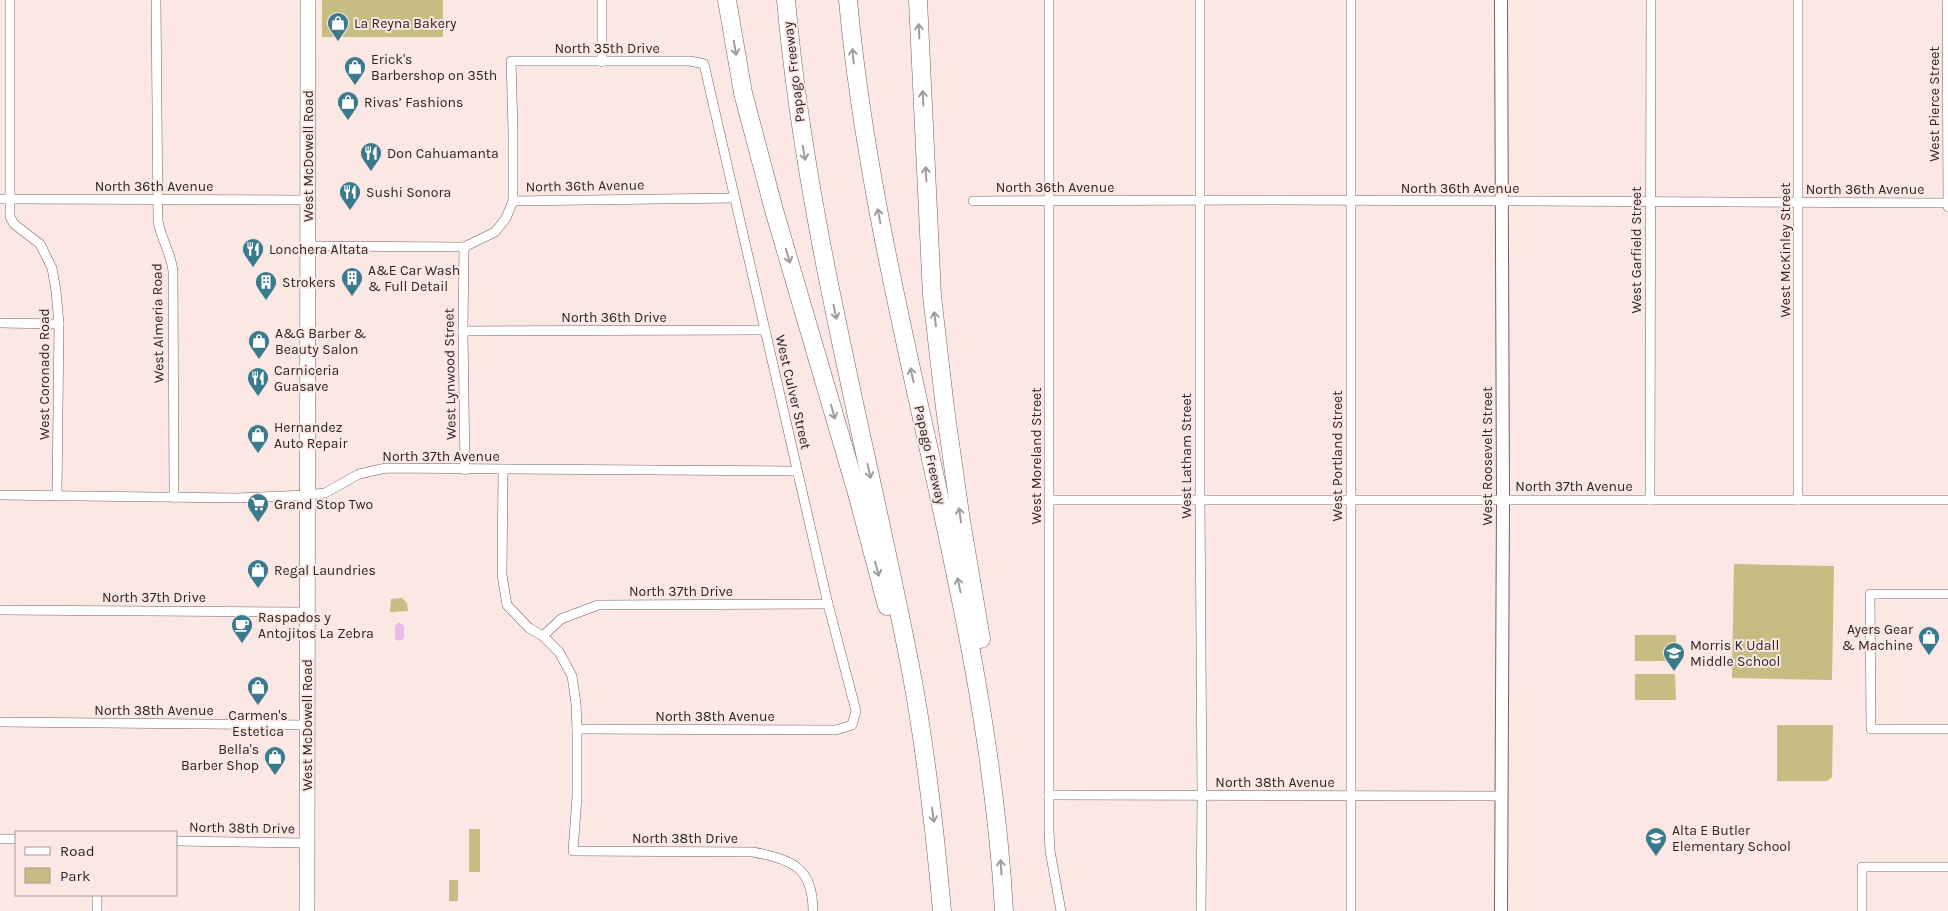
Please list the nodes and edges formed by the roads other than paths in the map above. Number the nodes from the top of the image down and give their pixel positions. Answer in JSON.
{"nodes":[{"id":1,"x":10,"y":0,"type":"edge"},
{"id":2,"x":156,"y":0,"type":"edge"},
{"id":3,"x":308,"y":0,"type":"edge"},
{"id":4,"x":602,"y":0,"type":"edge"},
{"id":5,"x":727,"y":0,"type":"edge"},
{"id":6,"x":786,"y":0,"type":"edge"},
{"id":7,"x":848,"y":0,"type":"edge"},
{"id":8,"x":918,"y":0,"type":"edge"},
{"id":9,"x":1049,"y":0,"type":"edge"},
{"id":10,"x":1200,"y":0,"type":"edge"},
{"id":11,"x":1350,"y":0,"type":"edge"},
{"id":12,"x":1501,"y":0,"type":"edge"},
{"id":13,"x":1651,"y":0,"type":"edge"},
{"id":14,"x":1798,"y":0,"type":"edge"},
{"id":15,"x":1947,"y":0,"type":"edge"},
{"id":16,"x":602,"y":62,"type":"junction"},
{"id":17,"x":704,"y":64,"type":"joint"},
{"id":18,"x":734,"y":198,"type":"junction"},
{"id":19,"x":4,"y":199,"type":"edge"},
{"id":20,"x":157,"y":200,"type":"junction"},
{"id":21,"x":308,"y":200,"type":"junction"},
{"id":22,"x":1049,"y":200,"type":"junction"},
{"id":23,"x":513,"y":201,"type":"junction"},
{"id":24,"x":973,"y":201,"type":"dead end"},
{"id":25,"x":1200,"y":201,"type":"junction"},
{"id":26,"x":1350,"y":201,"type":"junction"},
{"id":27,"x":1502,"y":201,"type":"junction"},
{"id":28,"x":1650,"y":202,"type":"junction"},
{"id":29,"x":1799,"y":203,"type":"junction"},
{"id":30,"x":1948,"y":203,"type":"edge"},
{"id":31,"x":1948,"y":207,"type":"edge"},
{"id":32,"x":308,"y":246,"type":"junction"},
{"id":33,"x":464,"y":247,"type":"junction"},
{"id":34,"x":0,"y":323,"type":"edge"},
{"id":35,"x":59,"y":324,"type":"junction"},
{"id":36,"x":765,"y":330,"type":"junction"},
{"id":37,"x":463,"y":331,"type":"junction"},
{"id":38,"x":465,"y":470,"type":"junction"},
{"id":39,"x":503,"y":470,"type":"junction"},
{"id":40,"x":798,"y":471,"type":"junction"},
{"id":41,"x":0,"y":495,"type":"edge"},
{"id":42,"x":57,"y":495,"type":"junction"},
{"id":43,"x":307,"y":495,"type":"junction"},
{"id":44,"x":174,"y":497,"type":"junction"},
{"id":45,"x":1050,"y":500,"type":"junction"},
{"id":46,"x":1200,"y":500,"type":"junction"},
{"id":47,"x":1350,"y":500,"type":"junction"},
{"id":48,"x":1503,"y":500,"type":"junction"},
{"id":49,"x":1650,"y":500,"type":"junction"},
{"id":50,"x":1798,"y":500,"type":"junction"},
{"id":51,"x":1948,"y":500,"type":"edge"},
{"id":52,"x":1948,"y":594,"type":"edge"},
{"id":53,"x":828,"y":604,"type":"junction"},
{"id":54,"x":0,"y":610,"type":"edge"},
{"id":55,"x":307,"y":612,"type":"junction"},
{"id":56,"x":543,"y":636,"type":"junction"},
{"id":57,"x":0,"y":722,"type":"edge"},
{"id":58,"x":307,"y":725,"type":"junction"},
{"id":59,"x":852,"y":725,"type":"joint"},
{"id":60,"x":577,"y":729,"type":"junction"},
{"id":61,"x":1948,"y":729,"type":"edge"},
{"id":62,"x":926,"y":767,"type":"junction"},
{"id":63,"x":1048,"y":795,"type":"junction"},
{"id":64,"x":1202,"y":796,"type":"junction"},
{"id":65,"x":1351,"y":796,"type":"junction"},
{"id":66,"x":1501,"y":796,"type":"junction"},
{"id":67,"x":997,"y":823,"type":"junction"},
{"id":68,"x":0,"y":839,"type":"edge"},
{"id":69,"x":15,"y":839,"type":"edge"},
{"id":70,"x":178,"y":841,"type":"edge"},
{"id":71,"x":307,"y":843,"type":"junction"},
{"id":72,"x":1948,"y":867,"type":"edge"},
{"id":73,"x":97,"y":896,"type":"edge"},
{"id":74,"x":97,"y":911,"type":"edge"},
{"id":75,"x":307,"y":911,"type":"edge"},
{"id":76,"x":813,"y":911,"type":"edge"},
{"id":77,"x":942,"y":911,"type":"edge"},
{"id":78,"x":1004,"y":911,"type":"edge"},
{"id":79,"x":1061,"y":911,"type":"edge"},
{"id":80,"x":1201,"y":911,"type":"edge"},
{"id":81,"x":1351,"y":911,"type":"edge"},
{"id":82,"x":1501,"y":911,"type":"edge"},
{"id":83,"x":1862,"y":911,"type":"edge"}],
"edges":[{"from":1,"to":19,"type":"street","name":"West Coronado Road"},
{"from":2,"to":20,"type":"street","name":"West Almeria Road"},
{"from":3,"to":21,"type":"main road","name":"West McDowell Road"},
{"from":4,"to":16,"type":"street"},
{"from":5,"to":62,"type":"highway","one_way":true},
{"from":6,"to":62,"type":"highway","name":"Papago Freeway","one_way":true},
{"from":67,"to":7,"type":"highway","name":"Papago Freeway","one_way":true},
{"from":67,"to":8,"type":"highway","one_way":true},
{"from":9,"to":22,"type":"street","name":"West Moreland Street"},
{"from":10,"to":25,"type":"street","name":"West Latham Street"},
{"from":11,"to":26,"type":"street","name":"West Portland Street"},
{"from":12,"to":27,"type":"street","name":"West Roosevelt Street"},
{"from":13,"to":28,"type":"street","name":"West Garfield Street"},
{"from":14,"to":29,"type":"street","name":"West McKinley Street"},
{"from":15,"to":30,"type":"street","name":"West Pierce Street"},
{"from":16,"to":17,"type":"street","name":"North 35th Drive"},
{"from":16,"to":23,"type":"street","name":"North 35th Drive"},
{"from":17,"to":18,"type":"street","name":"West Culver Street"},
{"from":18,"to":23,"type":"street","name":"North 36th Avenue"},
{"from":18,"to":36,"type":"street","name":"West Culver Street"},
{"from":19,"to":20,"type":"street","name":"North 36th Avenue"},
{"from":19,"to":35,"type":"street","name":"West Coronado Road"},
{"from":20,"to":21,"type":"street","name":"North 36th Avenue"},
{"from":20,"to":44,"type":"street","name":"West Almeria Road"},
{"from":21,"to":32,"type":"main road","name":"West McDowell Road"},
{"from":22,"to":24,"type":"street","name":"North 36th Avenue"},
{"from":22,"to":25,"type":"street","name":"North 36th Avenue"},
{"from":22,"to":45,"type":"street","name":"West Moreland Street"},
{"from":23,"to":33,"type":"street","name":"North 36th Avenue"},
{"from":25,"to":26,"type":"street","name":"North 36th Avenue"},
{"from":25,"to":46,"type":"street","name":"West Latham Street"},
{"from":26,"to":27,"type":"street","name":"North 36th Avenue"},
{"from":26,"to":47,"type":"street","name":"West Portland Street"},
{"from":27,"to":28,"type":"street","name":"North 36th Avenue"},
{"from":27,"to":48,"type":"street","name":"West Roosevelt Street"},
{"from":28,"to":29,"type":"street","name":"North 36th Avenue"},
{"from":28,"to":49,"type":"street","name":"West Garfield Street"},
{"from":29,"to":30,"type":"street","name":"North 36th Avenue"},
{"from":29,"to":50,"type":"street","name":"West McKinley Street"},
{"from":30,"to":31,"type":"street","name":"West Pierce Street"},
{"from":32,"to":33,"type":"street","name":"North 36th Avenue"},
{"from":32,"to":43,"type":"main road","name":"West McDowell Road"},
{"from":33,"to":37,"type":"street","name":"West Lynwood Street"},
{"from":34,"to":35,"type":"street"},
{"from":35,"to":42,"type":"street","name":"West Coronado Road"},
{"from":36,"to":37,"type":"street","name":"North 36th Drive"},
{"from":36,"to":40,"type":"street","name":"West Culver Street"},
{"from":37,"to":38,"type":"street","name":"West Lynwood Street"},
{"from":38,"to":39,"type":"street","name":"North 37th Avenue"},
{"from":38,"to":43,"type":"street","name":"North 37th Avenue"},
{"from":39,"to":40,"type":"street","name":"North 37th Avenue"},
{"from":39,"to":56,"type":"street"},
{"from":40,"to":53,"type":"street","name":"West Culver Street"},
{"from":41,"to":42,"type":"street","name":"North 37th Avenue"},
{"from":42,"to":44,"type":"street","name":"North 37th Avenue"},
{"from":43,"to":44,"type":"street","name":"North 37th Avenue"},
{"from":43,"to":55,"type":"main road","name":"West McDowell Road"},
{"from":45,"to":46,"type":"street","name":"North 37th Avenue"},
{"from":45,"to":63,"type":"street","name":"West Moreland Street"},
{"from":46,"to":47,"type":"street","name":"North 37th Avenue"},
{"from":46,"to":64,"type":"street","name":"West Latham Street"},
{"from":47,"to":48,"type":"street","name":"North 37th Avenue"},
{"from":47,"to":65,"type":"street","name":"West Portland Street"},
{"from":48,"to":49,"type":"street","name":"North 37th Avenue"},
{"from":48,"to":66,"type":"street","name":"West Roosevelt Street"},
{"from":49,"to":50,"type":"street","name":"North 37th Avenue"},
{"from":50,"to":51,"type":"street","name":"North 37th Avenue"},
{"from":52,"to":61,"type":"street"},
{"from":53,"to":56,"type":"street","name":"North 37th Drive"},
{"from":53,"to":59,"type":"street","name":"West Culver Street"},
{"from":54,"to":55,"type":"street","name":"North 37th Drive"},
{"from":55,"to":58,"type":"main road","name":"West McDowell Road"},
{"from":56,"to":60,"type":"street"},
{"from":57,"to":58,"type":"street","name":"North 38th Avenue"},
{"from":58,"to":71,"type":"main road","name":"West McDowell Road"},
{"from":59,"to":60,"type":"street","name":"North 38th Avenue"},
{"from":60,"to":76,"type":"street","name":"North 38th Drive"},
{"from":62,"to":77,"type":"highway","name":"Papago Freeway","one_way":true},
{"from":63,"to":64,"type":"street","name":"North 38th Avenue"},
{"from":63,"to":79,"type":"street","name":"West Moreland Street"},
{"from":64,"to":65,"type":"street","name":"North 38th Avenue"},
{"from":64,"to":80,"type":"street","name":"West Latham Street"},
{"from":65,"to":66,"type":"street","name":"North 38th Avenue"},
{"from":65,"to":81,"type":"street","name":"West Portland Street"},
{"from":66,"to":82,"type":"street","name":"West Roosevelt Street"},
{"from":78,"to":67,"type":"highway","name":"Papago Freeway","one_way":true},
{"from":68,"to":69,"type":"street"},
{"from":70,"to":71,"type":"street","name":"North 38th Drive"},
{"from":71,"to":75,"type":"main road","name":"West McDowell Road"},
{"from":72,"to":83,"type":"street"},
{"from":73,"to":74,"type":"street"}]}
